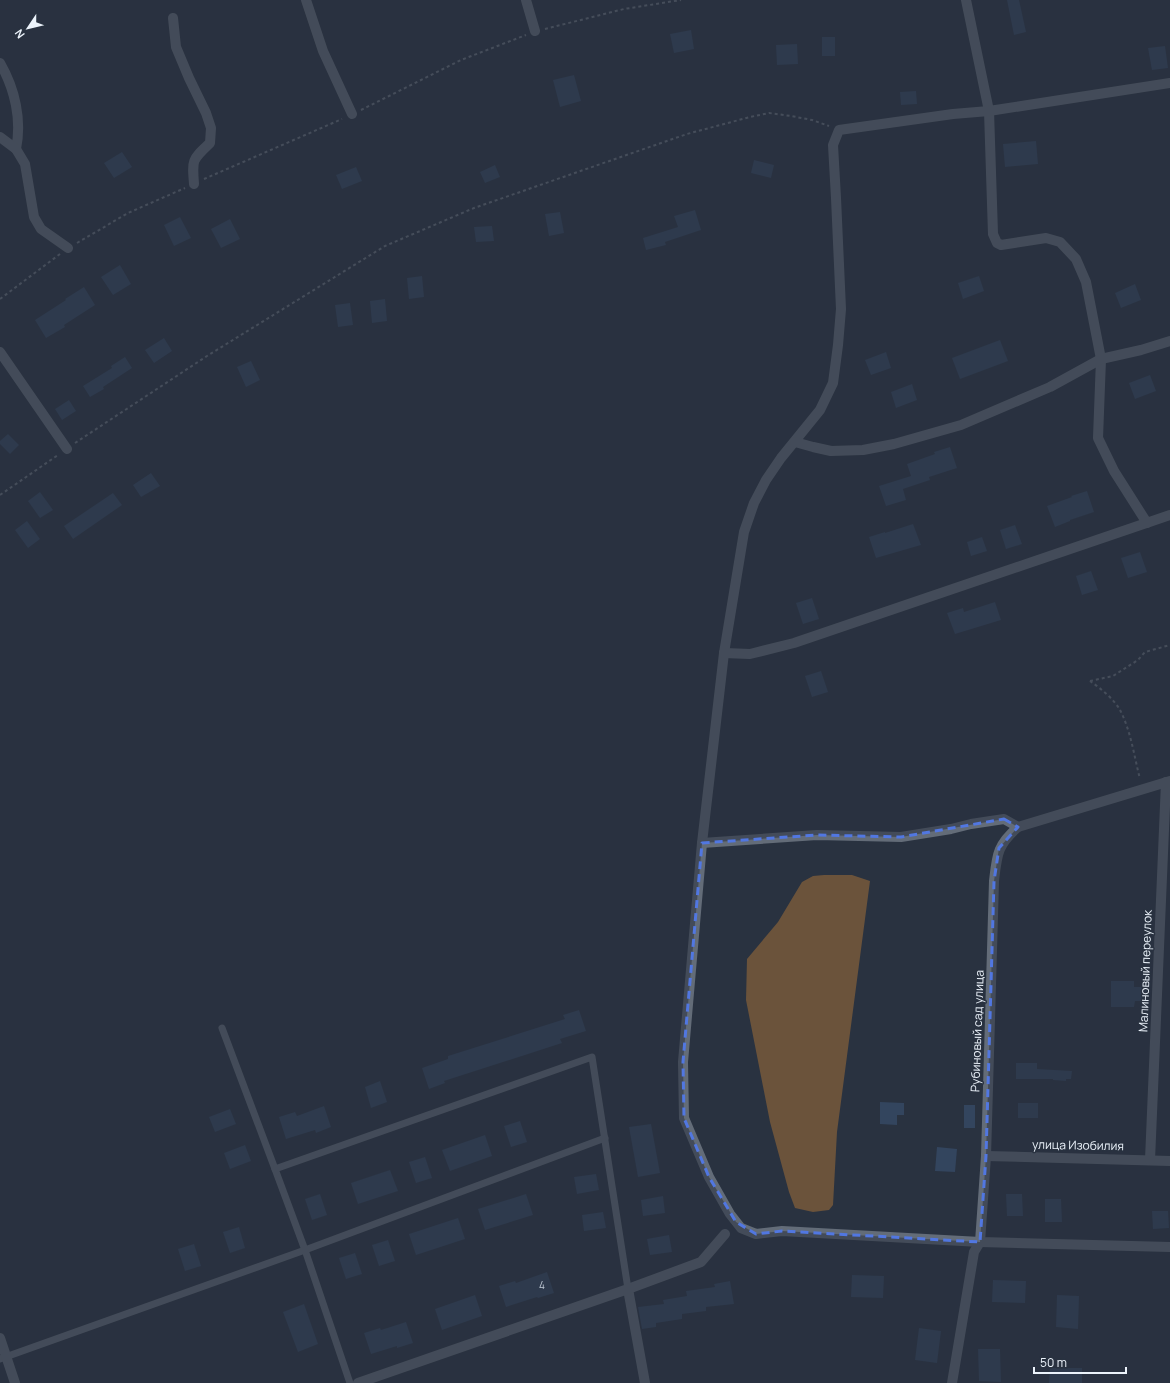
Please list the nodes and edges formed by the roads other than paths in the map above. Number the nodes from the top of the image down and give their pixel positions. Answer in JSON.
{"nodes":[{"id":1,"x":306,"y":0,"type":"edge"},
{"id":2,"x":526,"y":0,"type":"edge"},
{"id":3,"x":966,"y":0,"type":"edge"},
{"id":4,"x":173,"y":18,"type":"dead end"},
{"id":5,"x":535,"y":31,"type":"road end"},
{"id":6,"x":0,"y":63,"type":"edge"},
{"id":7,"x":1170,"y":83,"type":"edge"},
{"id":8,"x":989,"y":111,"type":"junction"},
{"id":9,"x":352,"y":114,"type":"road end"},
{"id":10,"x":0,"y":137,"type":"edge"},
{"id":11,"x":16,"y":149,"type":"junction"},
{"id":12,"x":194,"y":184,"type":"road end"},
{"id":13,"x":68,"y":248,"type":"road end"},
{"id":14,"x":1170,"y":341,"type":"edge"},
{"id":15,"x":0,"y":352,"type":"edge"},
{"id":16,"x":1101,"y":360,"type":"junction"},
{"id":17,"x":795,"y":442,"type":"junction"},
{"id":18,"x":68,"y":448,"type":"road end"},
{"id":19,"x":1170,"y":516,"type":"edge"},
{"id":20,"x":1147,"y":524,"type":"junction"},
{"id":21,"x":724,"y":653,"type":"junction"},
{"id":22,"x":1168,"y":782,"type":"edge"},
{"id":23,"x":1018,"y":827,"type":"junction"},
{"id":24,"x":702,"y":843,"type":"junction"},
{"id":25,"x":222,"y":1028,"type":"dead end"},
{"id":26,"x":605,"y":1138,"type":"junction"},
{"id":27,"x":986,"y":1156,"type":"junction"},
{"id":28,"x":1150,"y":1160,"type":"junction"},
{"id":29,"x":1170,"y":1161,"type":"edge"},
{"id":30,"x":275,"y":1169,"type":"junction"},
{"id":31,"x":725,"y":1234,"type":"dead end"},
{"id":32,"x":980,"y":1242,"type":"junction"},
{"id":33,"x":1170,"y":1247,"type":"edge"},
{"id":34,"x":305,"y":1250,"type":"junction"},
{"id":35,"x":628,"y":1289,"type":"junction"},
{"id":36,"x":0,"y":1338,"type":"edge"},
{"id":37,"x":3,"y":1358,"type":"edge"},
{"id":38,"x":15,"y":1383,"type":"edge"},
{"id":39,"x":350,"y":1383,"type":"edge"},
{"id":40,"x":358,"y":1383,"type":"edge"},
{"id":41,"x":645,"y":1383,"type":"edge"},
{"id":42,"x":952,"y":1383,"type":"edge"}],
"edges":[{"from":1,"to":9,"type":"street"},
{"from":2,"to":5,"type":"street"},
{"from":3,"to":8,"type":"street"},
{"from":4,"to":12,"type":"street"},
{"from":6,"to":11,"type":"street"},
{"from":7,"to":8,"type":"street"},
{"from":8,"to":16,"type":"street"},
{"from":8,"to":17,"type":"street"},
{"from":10,"to":11,"type":"street"},
{"from":11,"to":13,"type":"street"},
{"from":14,"to":16,"type":"street"},
{"from":15,"to":18,"type":"street"},
{"from":16,"to":17,"type":"street"},
{"from":16,"to":20,"type":"street"},
{"from":17,"to":21,"type":"street"},
{"from":19,"to":20,"type":"street"},
{"from":20,"to":21,"type":"street"},
{"from":21,"to":24,"type":"street"},
{"from":22,"to":23,"type":"street"},
{"from":22,"to":28,"type":"street","name":"Малиновый переулок"},
{"from":23,"to":24,"type":"street"},
{"from":23,"to":27,"type":"street","name":"Рубиновый сад улица"},
{"from":24,"to":32,"type":"street"},
{"from":25,"to":30,"type":"lane"},
{"from":26,"to":30,"type":"lane"},
{"from":26,"to":34,"type":"lane"},
{"from":26,"to":35,"type":"lane"},
{"from":27,"to":28,"type":"street","name":"улица Изобилия"},
{"from":27,"to":32,"type":"street","name":"Рубиновый сад улица"},
{"from":28,"to":29,"type":"street","name":"улица Изобилия"},
{"from":30,"to":34,"type":"lane"},
{"from":31,"to":35,"type":"street"},
{"from":32,"to":33,"type":"street"},
{"from":32,"to":42,"type":"street","name":"Рубиновый сад улица"},
{"from":34,"to":37,"type":"lane"},
{"from":34,"to":39,"type":"lane"},
{"from":35,"to":40,"type":"street"},
{"from":35,"to":41,"type":"street"},
{"from":36,"to":37,"type":"street"},
{"from":37,"to":38,"type":"street"}]}
